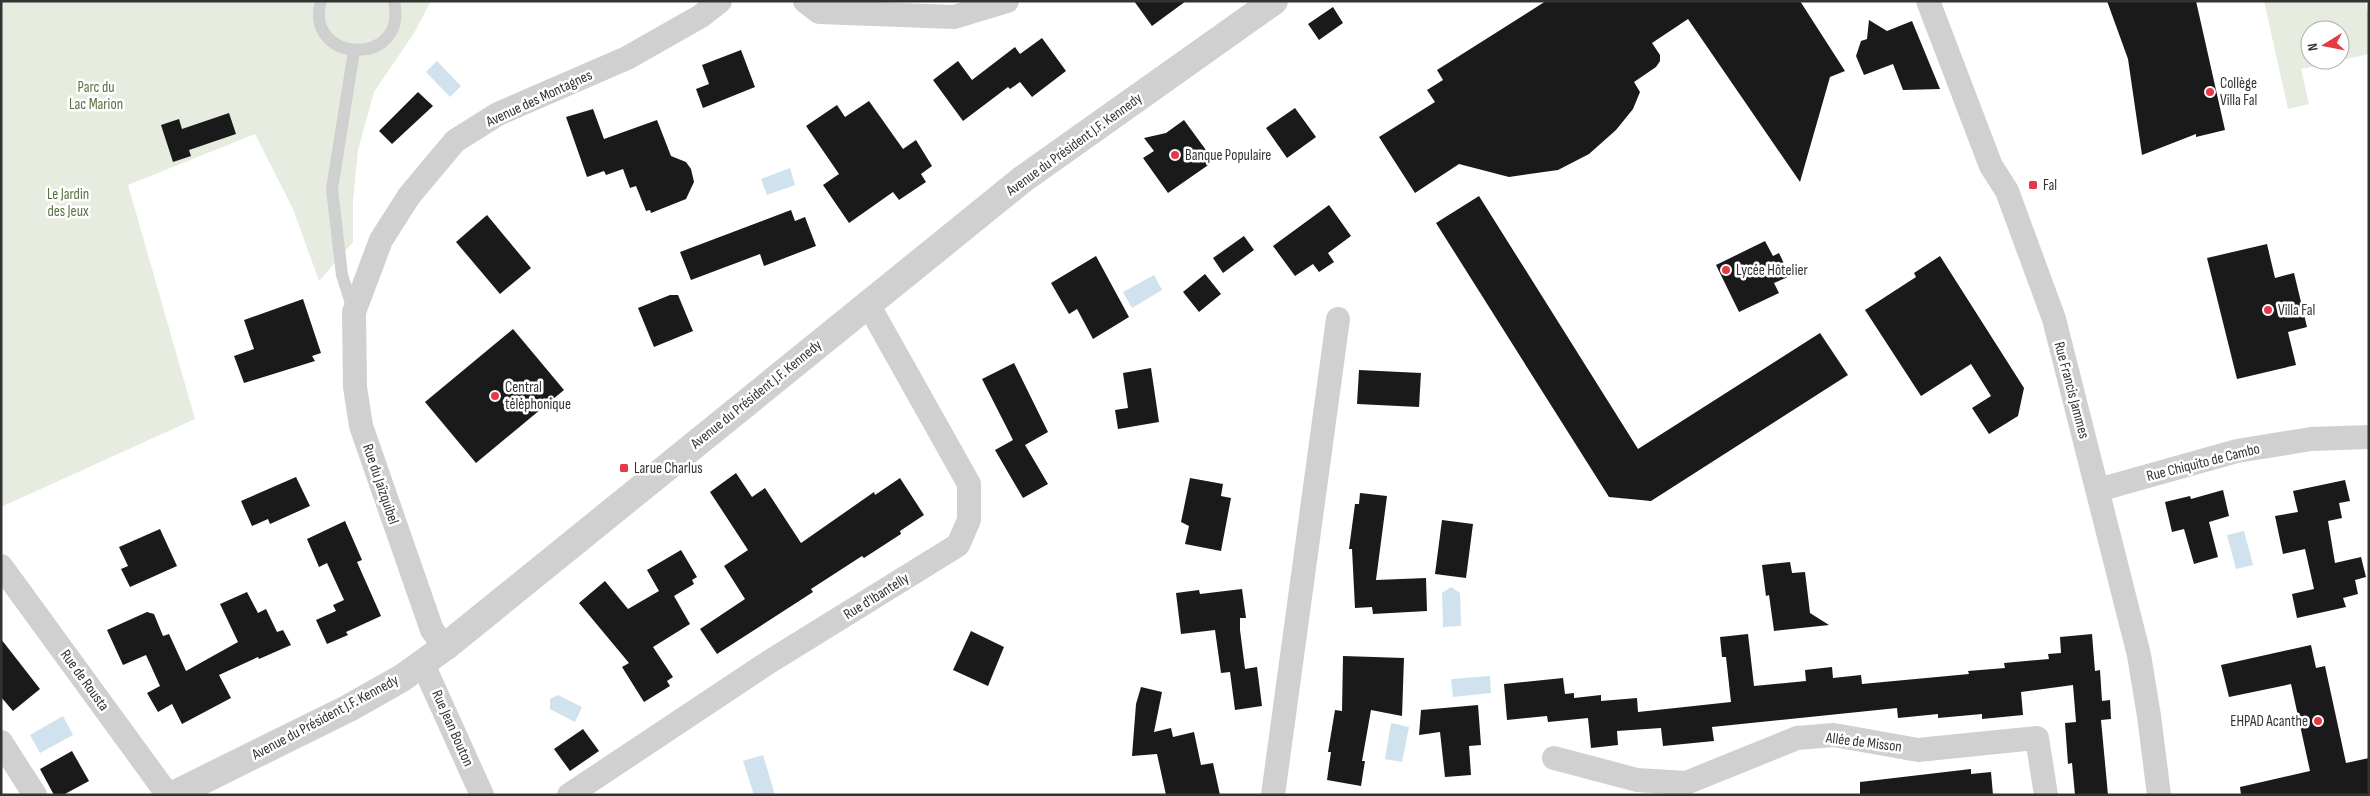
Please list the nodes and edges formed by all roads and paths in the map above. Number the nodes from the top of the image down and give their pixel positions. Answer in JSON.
{"nodes":[{"id":1,"x":321,"y":1,"type":"edge"},
{"id":2,"x":394,"y":1,"type":"edge"},
{"id":3,"x":720,"y":1,"type":"edge"},
{"id":4,"x":805,"y":1,"type":"edge"},
{"id":5,"x":1007,"y":1,"type":"edge"},
{"id":6,"x":1928,"y":1,"type":"edge"},
{"id":7,"x":1942,"y":1,"type":"edge"},
{"id":8,"x":1266,"y":3,"type":"edge"},
{"id":9,"x":354,"y":51,"type":"junction"},
{"id":10,"x":2007,"y":191,"type":"junction"},
{"id":11,"x":868,"y":304,"type":"junction"},
{"id":12,"x":354,"y":312,"type":"junction"},
{"id":13,"x":1338,"y":319,"type":"dead end"},
{"id":14,"x":2369,"y":437,"type":"edge"},
{"id":15,"x":2098,"y":490,"type":"junction"},
{"id":16,"x":1,"y":566,"type":"edge"},
{"id":17,"x":445,"y":647,"type":"junction"},
{"id":18,"x":422,"y":662,"type":"junction"},
{"id":19,"x":1,"y":742,"type":"edge"},
{"id":20,"x":1554,"y":758,"type":"dead end"},
{"id":21,"x":34,"y":795,"type":"edge"},
{"id":22,"x":168,"y":795,"type":"edge"},
{"id":23,"x":173,"y":795,"type":"edge"},
{"id":24,"x":482,"y":795,"type":"edge"},
{"id":25,"x":568,"y":795,"type":"edge"},
{"id":26,"x":1273,"y":795,"type":"edge"},
{"id":27,"x":2046,"y":795,"type":"edge"},
{"id":28,"x":2159,"y":795,"type":"edge"}],
"edges":[{"from":1,"to":9,"type":"lane"},
{"from":2,"to":9,"type":"lane"},
{"from":3,"to":12,"type":"street","name":"Avenue des Montagnes"},
{"from":4,"to":5,"type":"street"},
{"from":6,"to":10,"type":"street","name":"Rue Francis Jammes"},
{"from":7,"to":10,"type":"street"},
{"from":8,"to":11,"type":"street","name":"Avenue du Président J.F. Kennedy"},
{"from":9,"to":12,"type":"lane"},
{"from":10,"to":15,"type":"street","name":"Rue Francis Jammes"},
{"from":11,"to":17,"type":"street","name":"Avenue du Président J.F. Kennedy"},
{"from":11,"to":25,"type":"street","name":"Rue d'Ibantelly"},
{"from":12,"to":17,"type":"street","name":"Rue du Jaïzquibel"},
{"from":13,"to":26,"type":"street"},
{"from":14,"to":15,"type":"street","name":"Rue Chiquito de Cambo"},
{"from":15,"to":28,"type":"street","name":"Rue Francis Jammes"},
{"from":16,"to":22,"type":"street","name":"Rue de Rousta"},
{"from":17,"to":18,"type":"street","name":"Avenue du Président J.F. Kennedy"},
{"from":18,"to":23,"type":"street","name":"Avenue du Président J.F. Kennedy"},
{"from":18,"to":24,"type":"street","name":"Rue Jean Bouton"},
{"from":19,"to":21,"type":"street"},
{"from":20,"to":27,"type":"street","name":"Allée de Misson"}]}
